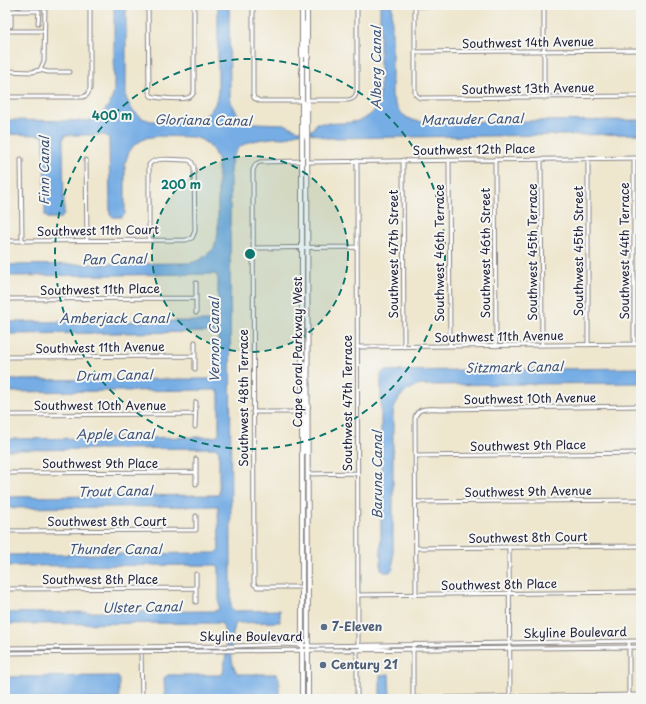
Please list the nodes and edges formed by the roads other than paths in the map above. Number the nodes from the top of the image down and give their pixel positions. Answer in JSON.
{"nodes":[{"id":1,"x":16,"y":5,"type":"edge"},
{"id":2,"x":90,"y":5,"type":"edge"},
{"id":3,"x":148,"y":5,"type":"edge"},
{"id":4,"x":194,"y":5,"type":"edge"},
{"id":5,"x":252,"y":5,"type":"edge"},
{"id":6,"x":302,"y":5,"type":"edge"},
{"id":7,"x":308,"y":5,"type":"edge"},
{"id":8,"x":357,"y":5,"type":"edge"},
{"id":9,"x":544,"y":5,"type":"edge"},
{"id":10,"x":577,"y":5,"type":"edge"},
{"id":11,"x":45,"y":6,"type":"edge"},
{"id":12,"x":415,"y":6,"type":"edge"},
{"id":13,"x":5,"y":11,"type":"edge"},
{"id":14,"x":11,"y":11,"type":"junction"},
{"id":15,"x":302,"y":17,"type":"junction"},
{"id":16,"x":38,"y":24,"type":"dead end"},
{"id":17,"x":11,"y":26,"type":"dead end"},
{"id":18,"x":5,"y":31,"type":"edge"},
{"id":19,"x":44,"y":31,"type":"junction"},
{"id":20,"x":641,"y":50,"type":"edge"},
{"id":21,"x":544,"y":51,"type":"junction"},
{"id":22,"x":415,"y":52,"type":"junction"},
{"id":23,"x":308,"y":57,"type":"junction"},
{"id":24,"x":40,"y":70,"type":"junction"},
{"id":25,"x":5,"y":71,"type":"edge"},
{"id":26,"x":70,"y":72,"type":"dead end"},
{"id":27,"x":641,"y":96,"type":"edge"},
{"id":28,"x":5,"y":97,"type":"edge"},
{"id":29,"x":544,"y":98,"type":"junction"},
{"id":30,"x":308,"y":100,"type":"junction"},
{"id":31,"x":302,"y":101,"type":"junction"},
{"id":32,"x":308,"y":140,"type":"junction"},
{"id":33,"x":588,"y":158,"type":"junction"},
{"id":34,"x":634,"y":158,"type":"junction"},
{"id":35,"x":641,"y":158,"type":"edge"},
{"id":36,"x":21,"y":159,"type":"dead end"},
{"id":37,"x":495,"y":159,"type":"junction"},
{"id":38,"x":542,"y":159,"type":"junction"},
{"id":39,"x":86,"y":160,"type":"dead end"},
{"id":40,"x":403,"y":160,"type":"junction"},
{"id":41,"x":449,"y":160,"type":"junction"},
{"id":42,"x":357,"y":161,"type":"junction"},
{"id":43,"x":302,"y":162,"type":"junction"},
{"id":44,"x":308,"y":162,"type":"junction"},
{"id":45,"x":87,"y":240,"type":"junction"},
{"id":46,"x":149,"y":240,"type":"junction"},
{"id":47,"x":5,"y":241,"type":"edge"},
{"id":48,"x":22,"y":241,"type":"junction"},
{"id":49,"x":357,"y":247,"type":"junction"},
{"id":50,"x":253,"y":248,"type":"junction"},
{"id":51,"x":302,"y":248,"type":"junction"},
{"id":52,"x":308,"y":248,"type":"junction"},
{"id":53,"x":196,"y":283,"type":"dead end"},
{"id":54,"x":196,"y":298,"type":"junction"},
{"id":55,"x":5,"y":299,"type":"edge"},
{"id":56,"x":196,"y":312,"type":"dead end"},
{"id":57,"x":194,"y":342,"type":"dead end"},
{"id":58,"x":634,"y":344,"type":"junction"},
{"id":59,"x":641,"y":344,"type":"edge"},
{"id":60,"x":542,"y":345,"type":"junction"},
{"id":61,"x":588,"y":345,"type":"junction"},
{"id":62,"x":450,"y":346,"type":"junction"},
{"id":63,"x":496,"y":346,"type":"junction"},
{"id":64,"x":404,"y":347,"type":"junction"},
{"id":65,"x":357,"y":348,"type":"junction"},
{"id":66,"x":195,"y":356,"type":"junction"},
{"id":67,"x":5,"y":357,"type":"edge"},
{"id":68,"x":302,"y":366,"type":"junction"},
{"id":69,"x":195,"y":369,"type":"dead end"},
{"id":70,"x":196,"y":402,"type":"dead end"},
{"id":71,"x":641,"y":406,"type":"edge"},
{"id":72,"x":308,"y":407,"type":"junction"},
{"id":73,"x":253,"y":412,"type":"junction"},
{"id":74,"x":302,"y":412,"type":"junction"},
{"id":75,"x":195,"y":414,"type":"junction"},
{"id":76,"x":5,"y":415,"type":"edge"},
{"id":77,"x":195,"y":427,"type":"dead end"},
{"id":78,"x":641,"y":453,"type":"edge"},
{"id":79,"x":308,"y":456,"type":"junction"},
{"id":80,"x":415,"y":456,"type":"junction"},
{"id":81,"x":196,"y":459,"type":"dead end"},
{"id":82,"x":196,"y":472,"type":"junction"},
{"id":83,"x":357,"y":473,"type":"junction"},
{"id":84,"x":5,"y":474,"type":"edge"},
{"id":85,"x":308,"y":474,"type":"junction"},
{"id":86,"x":196,"y":484,"type":"dead end"},
{"id":87,"x":641,"y":500,"type":"edge"},
{"id":88,"x":415,"y":502,"type":"junction"},
{"id":89,"x":196,"y":516,"type":"dead end"},
{"id":90,"x":5,"y":532,"type":"edge"},
{"id":91,"x":641,"y":546,"type":"edge"},
{"id":92,"x":509,"y":547,"type":"junction"},
{"id":93,"x":416,"y":548,"type":"junction"},
{"id":94,"x":196,"y":574,"type":"dead end"},
{"id":95,"x":302,"y":587,"type":"junction"},
{"id":96,"x":196,"y":588,"type":"junction"},
{"id":97,"x":5,"y":589,"type":"edge"},
{"id":98,"x":641,"y":592,"type":"edge"},
{"id":99,"x":416,"y":594,"type":"junction"},
{"id":100,"x":509,"y":594,"type":"junction"},
{"id":101,"x":358,"y":595,"type":"junction"},
{"id":102,"x":196,"y":602,"type":"dead end"},
{"id":103,"x":628,"y":641,"type":"junction"},
{"id":104,"x":641,"y":641,"type":"edge"},
{"id":105,"x":509,"y":643,"type":"junction"},
{"id":106,"x":394,"y":644,"type":"junction"},
{"id":107,"x":412,"y":644,"type":"junction"},
{"id":108,"x":358,"y":645,"type":"junction"},
{"id":109,"x":141,"y":646,"type":"junction"},
{"id":110,"x":302,"y":646,"type":"junction"},
{"id":111,"x":308,"y":646,"type":"junction"},
{"id":112,"x":628,"y":647,"type":"junction"},
{"id":113,"x":641,"y":647,"type":"edge"},
{"id":114,"x":5,"y":648,"type":"edge"},
{"id":115,"x":509,"y":648,"type":"junction"},
{"id":116,"x":413,"y":650,"type":"junction"},
{"id":117,"x":302,"y":651,"type":"junction"},
{"id":118,"x":308,"y":651,"type":"junction"},
{"id":119,"x":332,"y":651,"type":"junction"},
{"id":120,"x":357,"y":651,"type":"junction"},
{"id":121,"x":141,"y":652,"type":"junction"},
{"id":122,"x":5,"y":653,"type":"edge"},
{"id":123,"x":641,"y":695,"type":"edge"},
{"id":124,"x":629,"y":697,"type":"edge"},
{"id":125,"x":510,"y":698,"type":"edge"},
{"id":126,"x":142,"y":699,"type":"edge"},
{"id":127,"x":302,"y":699,"type":"edge"},
{"id":128,"x":308,"y":699,"type":"edge"},
{"id":129,"x":357,"y":699,"type":"edge"},
{"id":130,"x":413,"y":699,"type":"edge"}],
"edges":[{"from":1,"to":11,"type":"street"},
{"from":2,"to":28,"type":"street"},
{"from":3,"to":4,"type":"street"},
{"from":5,"to":31,"type":"street"},
{"from":6,"to":15,"type":"main road","name":"Cape Coral Parkway West"},
{"from":7,"to":23,"type":"main road","name":"Cape Coral Parkway West"},
{"from":8,"to":30,"type":"street"},
{"from":9,"to":10,"type":"street"},
{"from":9,"to":12,"type":"street"},
{"from":9,"to":21,"type":"street"},
{"from":11,"to":19,"type":"street"},
{"from":12,"to":22,"type":"street"},
{"from":13,"to":14,"type":"street"},
{"from":14,"to":16,"type":"street"},
{"from":14,"to":17,"type":"street"},
{"from":15,"to":23,"type":"main road"},
{"from":15,"to":31,"type":"main road","name":"Cape Coral Parkway West"},
{"from":18,"to":19,"type":"street"},
{"from":19,"to":24,"type":"street"},
{"from":20,"to":21,"type":"street","name":"Southwest 14th Avenue"},
{"from":21,"to":22,"type":"street","name":"Southwest 14th Avenue"},
{"from":21,"to":29,"type":"street"},
{"from":22,"to":29,"type":"street","name":"Southwest 13th Avenue"},
{"from":23,"to":30,"type":"main road","name":"Cape Coral Parkway West"},
{"from":24,"to":25,"type":"street"},
{"from":24,"to":26,"type":"street"},
{"from":27,"to":29,"type":"street","name":"Southwest 13th Avenue"},
{"from":30,"to":32,"type":"main road","name":"Cape Coral Parkway West"},
{"from":31,"to":32,"type":"street"},
{"from":31,"to":43,"type":"main road","name":"Cape Coral Parkway West"},
{"from":32,"to":44,"type":"main road","name":"Cape Coral Parkway West"},
{"from":33,"to":34,"type":"street","name":"Southwest 12th Place"},
{"from":33,"to":38,"type":"street","name":"Southwest 12th Place"},
{"from":33,"to":61,"type":"street","name":"Southwest 45th Street"},
{"from":34,"to":35,"type":"street","name":"Southwest 12th Place"},
{"from":34,"to":58,"type":"street","name":"Southwest 44th Terrace"},
{"from":36,"to":48,"type":"street"},
{"from":37,"to":38,"type":"street","name":"Southwest 12th Place"},
{"from":37,"to":41,"type":"street","name":"Southwest 12th Place"},
{"from":37,"to":63,"type":"street","name":"Southwest 46th Street"},
{"from":38,"to":60,"type":"street","name":"Southwest 45th Terrace"},
{"from":39,"to":45,"type":"street"},
{"from":40,"to":41,"type":"street","name":"Southwest 12th Place"},
{"from":40,"to":42,"type":"street","name":"Southwest 12th Place"},
{"from":40,"to":64,"type":"street","name":"Southwest 47th Street"},
{"from":41,"to":62,"type":"street","name":"Southwest 46th Terrace"},
{"from":42,"to":44,"type":"street","name":"Southwest 12th Place"},
{"from":42,"to":49,"type":"street","name":"Southwest 47th Terrace"},
{"from":43,"to":50,"type":"street","name":"Southwest 48th Terrace"},
{"from":43,"to":51,"type":"main road","name":"Cape Coral Parkway West"},
{"from":44,"to":52,"type":"main road","name":"Cape Coral Parkway West"},
{"from":45,"to":46,"type":"street","name":"Southwest 11th Court"},
{"from":45,"to":48,"type":"street","name":"Southwest 11th Court"},
{"from":46,"to":46,"type":"street","name":"Southwest 11th Court"},
{"from":47,"to":48,"type":"street","name":"Southwest 11th Court"},
{"from":49,"to":52,"type":"street"},
{"from":49,"to":65,"type":"street","name":"Southwest 47th Terrace"},
{"from":50,"to":51,"type":"street"},
{"from":50,"to":73,"type":"street","name":"Southwest 48th Terrace"},
{"from":51,"to":52,"type":"street"},
{"from":51,"to":68,"type":"main road","name":"Cape Coral Parkway West"},
{"from":52,"to":72,"type":"main road","name":"Cape Coral Parkway West"},
{"from":53,"to":54,"type":"street"},
{"from":54,"to":55,"type":"street","name":"Southwest 11th Place"},
{"from":54,"to":56,"type":"street"},
{"from":57,"to":66,"type":"street"},
{"from":58,"to":59,"type":"street","name":"Southwest 11th Avenue"},
{"from":58,"to":61,"type":"street","name":"Southwest 11th Avenue"},
{"from":60,"to":61,"type":"street","name":"Southwest 11th Avenue"},
{"from":60,"to":63,"type":"street","name":"Southwest 11th Avenue"},
{"from":62,"to":63,"type":"street","name":"Southwest 11th Avenue"},
{"from":62,"to":64,"type":"street","name":"Southwest 11th Avenue"},
{"from":64,"to":65,"type":"street","name":"Southwest 11th Avenue"},
{"from":65,"to":83,"type":"street","name":"Southwest 47th Terrace"},
{"from":66,"to":67,"type":"street","name":"Southwest 11th Avenue"},
{"from":66,"to":69,"type":"street"},
{"from":68,"to":72,"type":"main road"},
{"from":68,"to":74,"type":"main road","name":"Cape Coral Parkway West"},
{"from":70,"to":75,"type":"street"},
{"from":71,"to":80,"type":"street","name":"Southwest 10th Avenue"},
{"from":72,"to":79,"type":"main road","name":"Cape Coral Parkway West"},
{"from":73,"to":74,"type":"street"},
{"from":73,"to":95,"type":"street","name":"Southwest 48th Terrace"},
{"from":74,"to":79,"type":"main road"},
{"from":74,"to":95,"type":"main road","name":"Cape Coral Parkway West"},
{"from":75,"to":76,"type":"street","name":"Southwest 10th Avenue"},
{"from":75,"to":77,"type":"street"},
{"from":78,"to":80,"type":"street","name":"Southwest 9th Place"},
{"from":79,"to":85,"type":"main road","name":"Cape Coral Parkway West"},
{"from":80,"to":88,"type":"street"},
{"from":81,"to":82,"type":"street"},
{"from":82,"to":84,"type":"street","name":"Southwest 9th Place"},
{"from":82,"to":86,"type":"street"},
{"from":83,"to":85,"type":"street"},
{"from":83,"to":101,"type":"street","name":"Southwest 47th Terrace"},
{"from":85,"to":111,"type":"main road","name":"Cape Coral Parkway West"},
{"from":87,"to":88,"type":"street","name":"Southwest 9th Avenue"},
{"from":88,"to":93,"type":"street"},
{"from":89,"to":90,"type":"street","name":"Southwest 8th Court"},
{"from":91,"to":92,"type":"street","name":"Southwest 8th Court"},
{"from":92,"to":93,"type":"street","name":"Southwest 8th Court"},
{"from":92,"to":100,"type":"street"},
{"from":93,"to":99,"type":"street"},
{"from":94,"to":96,"type":"street"},
{"from":95,"to":110,"type":"main road","name":"Cape Coral Parkway West"},
{"from":96,"to":97,"type":"street","name":"Southwest 8th Place"},
{"from":96,"to":102,"type":"street"},
{"from":98,"to":100,"type":"street","name":"Southwest 8th Place"},
{"from":99,"to":100,"type":"street","name":"Southwest 8th Place"},
{"from":99,"to":101,"type":"street","name":"Southwest 8th Place"},
{"from":100,"to":105,"type":"street"},
{"from":101,"to":108,"type":"street","name":"Southwest 47th Terrace"},
{"from":103,"to":104,"type":"street","name":"Skyline Boulevard"},
{"from":103,"to":105,"type":"street","name":"Skyline Boulevard"},
{"from":103,"to":112,"type":"street"},
{"from":105,"to":107,"type":"street","name":"Skyline Boulevard"},
{"from":105,"to":115,"type":"street"},
{"from":106,"to":107,"type":"street","name":"Skyline Boulevard"},
{"from":106,"to":108,"type":"street","name":"Skyline Boulevard"},
{"from":106,"to":120,"type":"street"},
{"from":107,"to":116,"type":"street"},
{"from":108,"to":111,"type":"street","name":"Skyline Boulevard"},
{"from":108,"to":119,"type":"street"},
{"from":109,"to":110,"type":"street","name":"Skyline Boulevard"},
{"from":109,"to":114,"type":"street","name":"Skyline Boulevard"},
{"from":109,"to":121,"type":"street"},
{"from":110,"to":111,"type":"street","name":"Skyline Boulevard"},
{"from":110,"to":117,"type":"main road","name":"Cape Coral Parkway West"},
{"from":111,"to":118,"type":"main road","name":"Cape Coral Parkway West"},
{"from":112,"to":113,"type":"street","name":"Skyline Boulevard"},
{"from":112,"to":115,"type":"street","name":"Skyline Boulevard"},
{"from":112,"to":124,"type":"street"},
{"from":115,"to":116,"type":"street","name":"Skyline Boulevard"},
{"from":115,"to":125,"type":"street"},
{"from":116,"to":120,"type":"street","name":"Skyline Boulevard"},
{"from":116,"to":130,"type":"street"},
{"from":117,"to":118,"type":"street","name":"Skyline Boulevard"},
{"from":117,"to":121,"type":"street","name":"Skyline Boulevard"},
{"from":117,"to":127,"type":"main road","name":"Cape Coral Parkway West"},
{"from":118,"to":119,"type":"street","name":"Skyline Boulevard"},
{"from":118,"to":128,"type":"main road","name":"Cape Coral Parkway West"},
{"from":119,"to":120,"type":"street","name":"Skyline Boulevard"},
{"from":120,"to":129,"type":"street"},
{"from":121,"to":122,"type":"street","name":"Skyline Boulevard"},
{"from":121,"to":126,"type":"street"},
{"from":123,"to":124,"type":"street"},
{"from":124,"to":125,"type":"street"},
{"from":125,"to":130,"type":"street"}]}
